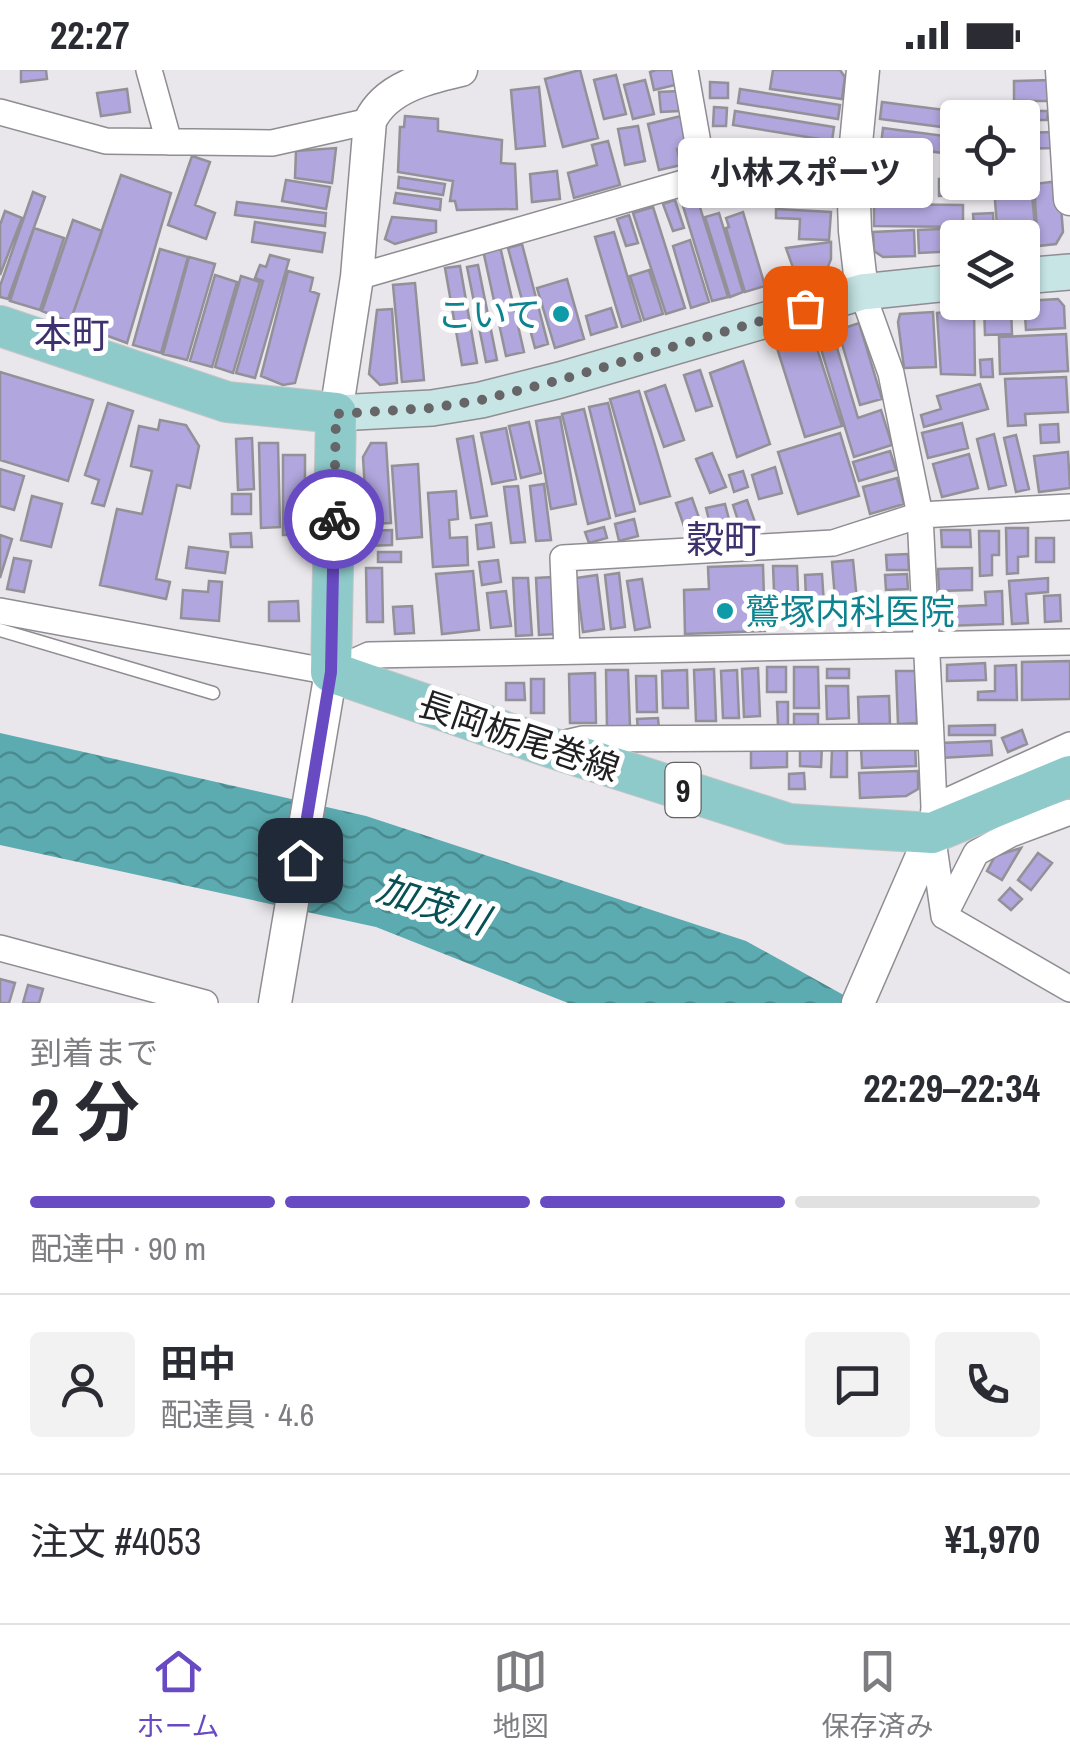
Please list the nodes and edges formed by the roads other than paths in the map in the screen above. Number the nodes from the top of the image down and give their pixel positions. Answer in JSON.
{"nodes":[{"id":1,"x":149,"y":70,"type":"edge"},
{"id":2,"x":685,"y":70,"type":"edge"},
{"id":3,"x":862,"y":70,"type":"edge"},
{"id":4,"x":1062,"y":70,"type":"edge"},
{"id":5,"x":450,"y":71,"type":"edge"},
{"id":6,"x":0,"y":112,"type":"edge"},
{"id":7,"x":370,"y":121,"type":"junction"},
{"id":8,"x":169,"y":142,"type":"junction"},
{"id":9,"x":1070,"y":200,"type":"edge"},
{"id":10,"x":1070,"y":272,"type":"edge"},
{"id":11,"x":1040,"y":274,"type":"edge"},
{"id":12,"x":357,"y":278,"type":"junction"},
{"id":13,"x":940,"y":284,"type":"edge"},
{"id":14,"x":862,"y":292,"type":"junction"},
{"id":15,"x":0,"y":326,"type":"edge"},
{"id":16,"x":336,"y":414,"type":"junction"},
{"id":17,"x":1070,"y":507,"type":"edge"},
{"id":18,"x":920,"y":515,"type":"junction"},
{"id":19,"x":0,"y":612,"type":"edge"},
{"id":20,"x":0,"y":630,"type":"edge"},
{"id":21,"x":1070,"y":642,"type":"edge"},
{"id":22,"x":926,"y":645,"type":"junction"},
{"id":23,"x":567,"y":650,"type":"junction"},
{"id":24,"x":331,"y":672,"type":"junction"},
{"id":25,"x":213,"y":693,"type":"dead end"},
{"id":26,"x":932,"y":737,"type":"junction"},
{"id":27,"x":1070,"y":745,"type":"edge"},
{"id":28,"x":549,"y":747,"type":"junction"},
{"id":29,"x":1060,"y":792,"type":"edge"},
{"id":30,"x":933,"y":820,"type":"junction"},
{"id":31,"x":944,"y":916,"type":"junction"},
{"id":32,"x":0,"y":948,"type":"edge"},
{"id":33,"x":1070,"y":989,"type":"edge"},
{"id":34,"x":205,"y":1003,"type":"edge"},
{"id":35,"x":275,"y":1003,"type":"edge"},
{"id":36,"x":858,"y":1003,"type":"edge"}],
"edges":[{"from":1,"to":8,"type":"street"},
{"from":2,"to":12,"type":"street"},
{"from":3,"to":14,"type":"street"},
{"from":4,"to":9,"type":"street"},
{"from":5,"to":7,"type":"street"},
{"from":6,"to":8,"type":"street"},
{"from":7,"to":8,"type":"street"},
{"from":7,"to":12,"type":"street"},
{"from":10,"to":11,"type":"main road"},
{"from":12,"to":16,"type":"street"},
{"from":13,"to":14,"type":"main road"},
{"from":14,"to":16,"type":"main road"},
{"from":14,"to":18,"type":"street"},
{"from":15,"to":16,"type":"main road"},
{"from":16,"to":24,"type":"main road"},
{"from":17,"to":18,"type":"street"},
{"from":18,"to":22,"type":"street"},
{"from":18,"to":23,"type":"street"},
{"from":19,"to":24,"type":"street"},
{"from":20,"to":25,"type":"lane"},
{"from":21,"to":22,"type":"street"},
{"from":22,"to":23,"type":"street"},
{"from":22,"to":26,"type":"street"},
{"from":23,"to":24,"type":"street"},
{"from":24,"to":28,"type":"main road","name":"長岡栃尾巻線","number":"9"},
{"from":24,"to":35,"type":"street"},
{"from":26,"to":28,"type":"street"},
{"from":26,"to":30,"type":"street"},
{"from":27,"to":30,"type":"street"},
{"from":28,"to":30,"type":"main road","name":"長岡栃尾巻線","number":"9"},
{"from":29,"to":30,"type":"main road","name":"長岡栃尾巻線","number":"9"},
{"from":29,"to":31,"type":"street"},
{"from":30,"to":31,"type":"street"},
{"from":30,"to":36,"type":"street"},
{"from":31,"to":33,"type":"street"},
{"from":32,"to":34,"type":"street"}]}
